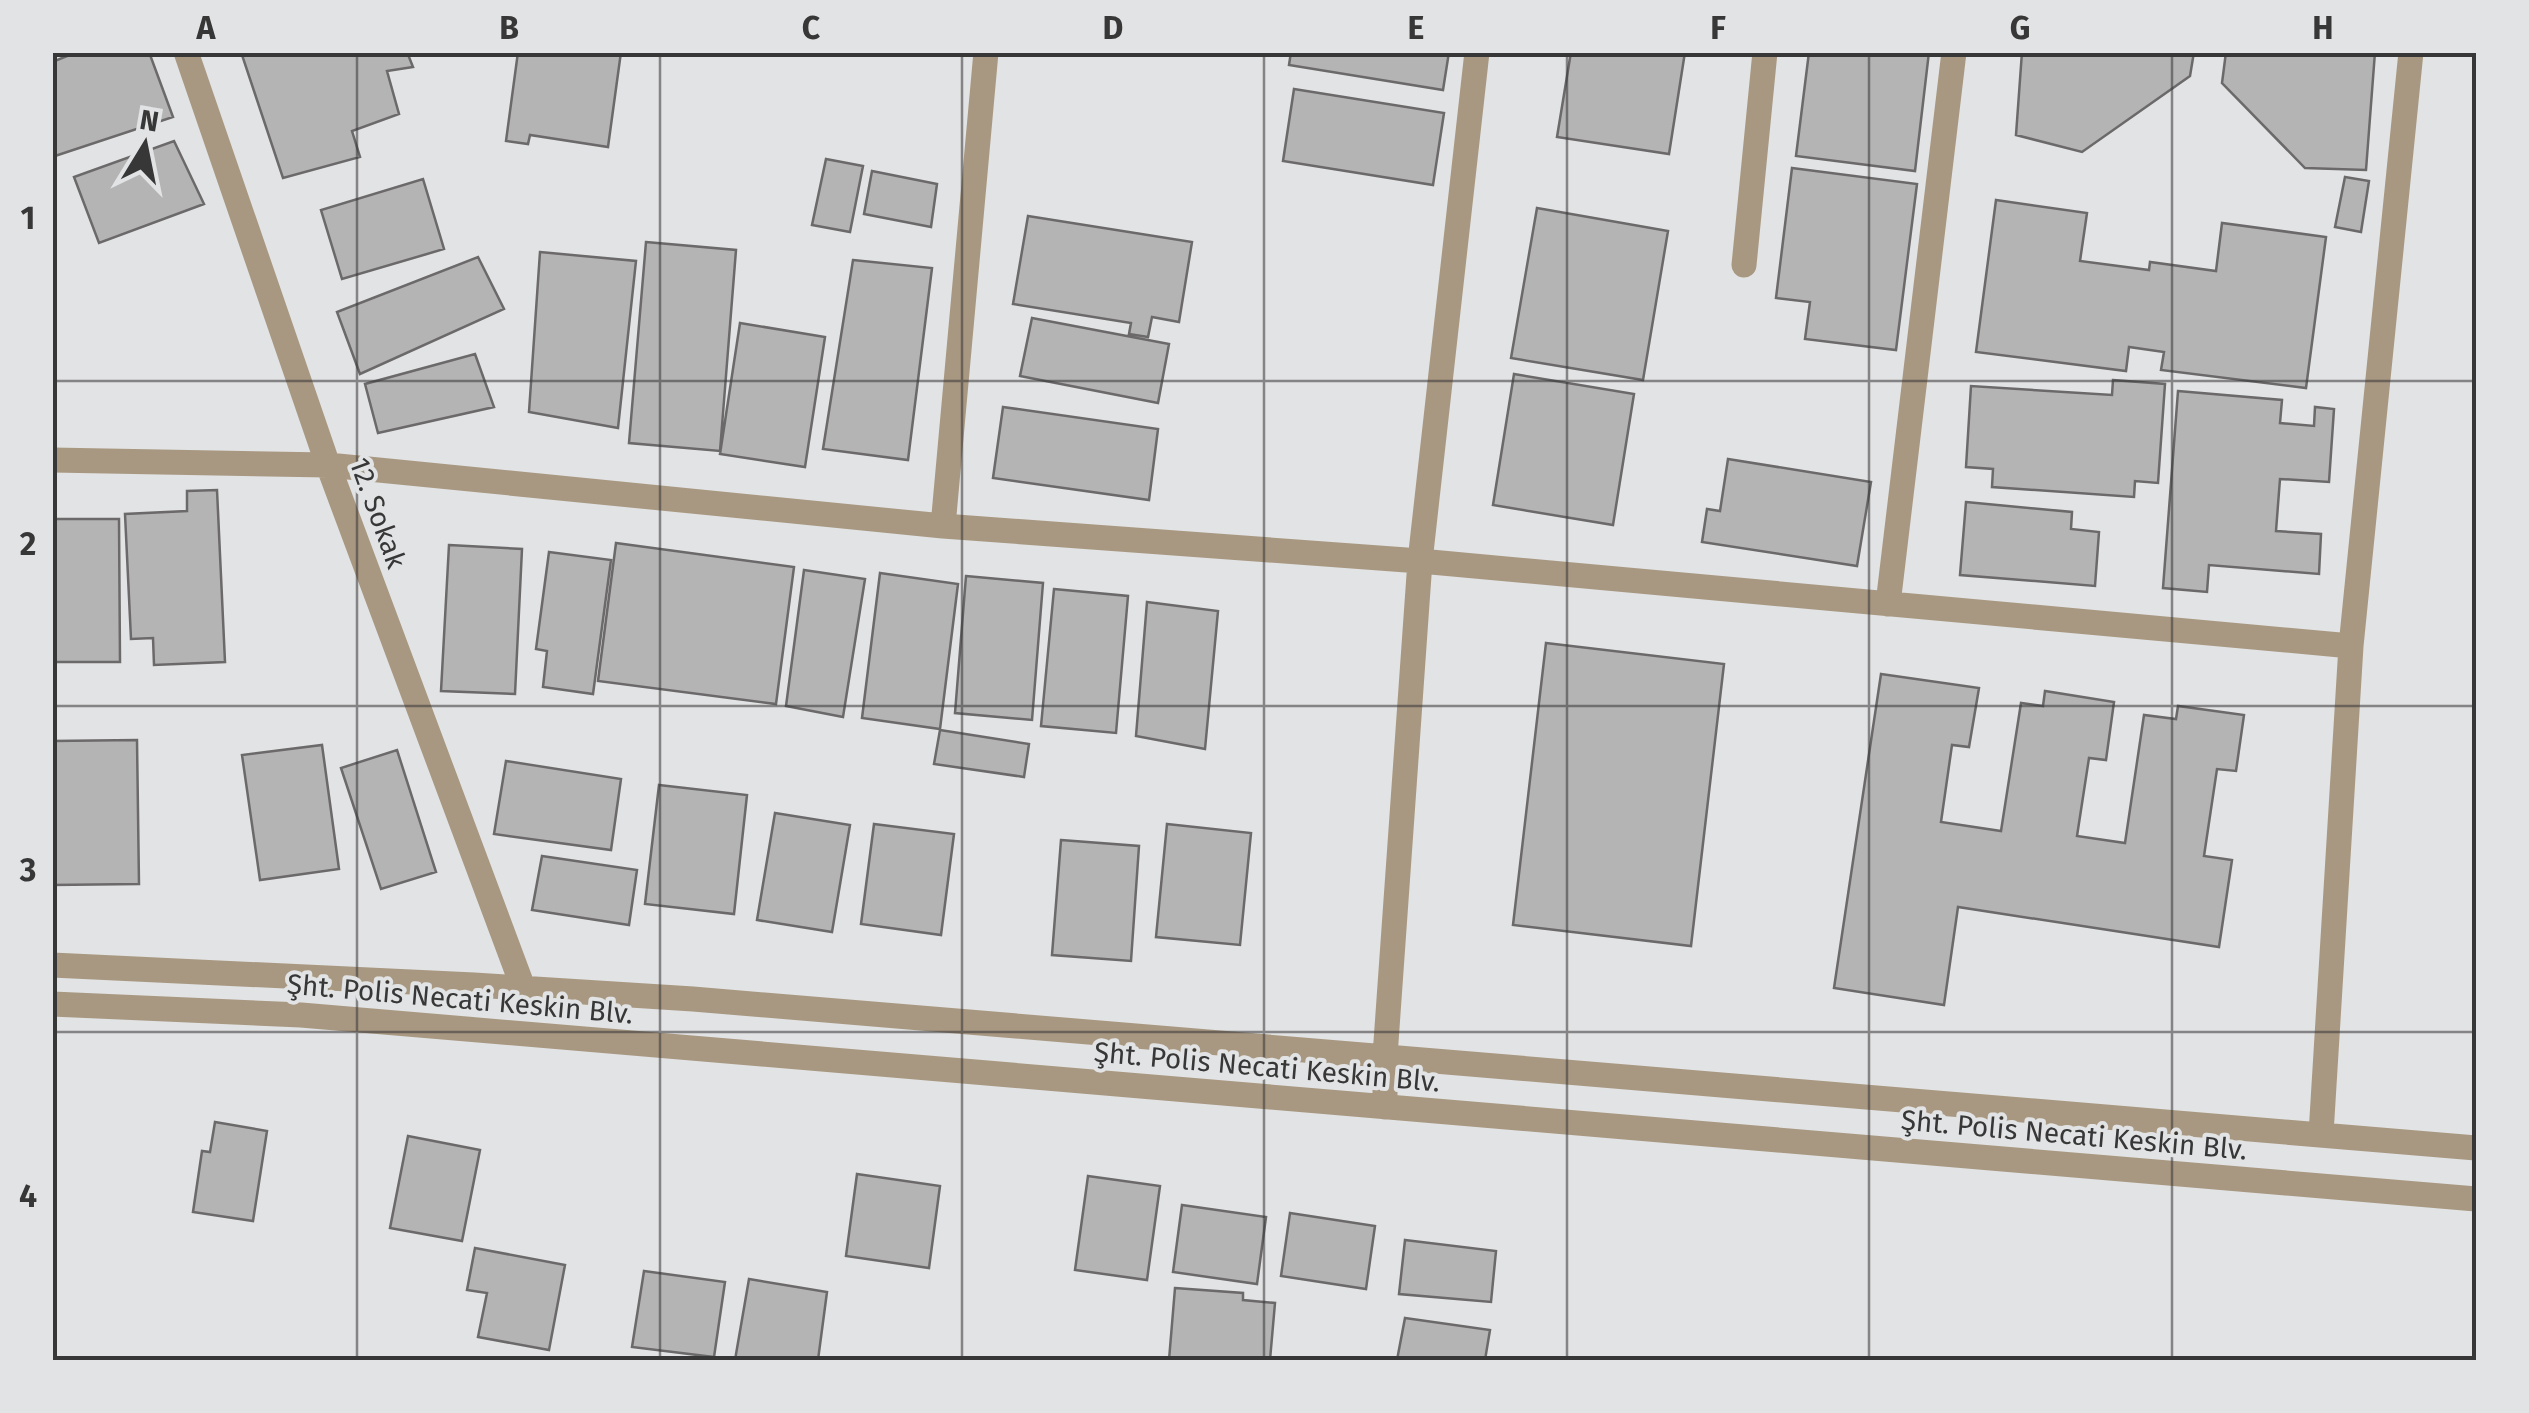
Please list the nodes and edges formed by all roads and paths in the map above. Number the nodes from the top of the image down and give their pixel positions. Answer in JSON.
{"nodes":[{"id":1,"x":186,"y":52,"type":"edge"},
{"id":2,"x":986,"y":52,"type":"edge"},
{"id":3,"x":1477,"y":52,"type":"edge"},
{"id":4,"x":1765,"y":52,"type":"edge"},
{"id":5,"x":1954,"y":52,"type":"edge"},
{"id":6,"x":2411,"y":52,"type":"edge"},
{"id":7,"x":1744,"y":265,"type":"dead end"},
{"id":8,"x":52,"y":460,"type":"edge"},
{"id":9,"x":328,"y":465,"type":"junction"},
{"id":10,"x":943,"y":526,"type":"junction"},
{"id":11,"x":1420,"y":561,"type":"junction"},
{"id":12,"x":1888,"y":604,"type":"junction"},
{"id":13,"x":2351,"y":646,"type":"junction"},
{"id":14,"x":52,"y":964,"type":"edge"},
{"id":15,"x":524,"y":990,"type":"junction"},
{"id":16,"x":52,"y":1004,"type":"edge"},
{"id":17,"x":1385,"y":1056,"type":"junction"},
{"id":18,"x":1385,"y":1107,"type":"junction"},
{"id":19,"x":2321,"y":1134,"type":"junction"},
{"id":20,"x":2476,"y":1148,"type":"edge"},
{"id":21,"x":2476,"y":1199,"type":"edge"}],
"edges":[{"from":1,"to":9,"type":"street","name":"12. Sokak"},
{"from":2,"to":10,"type":"street"},
{"from":3,"to":11,"type":"street"},
{"from":4,"to":7,"type":"street"},
{"from":5,"to":12,"type":"street"},
{"from":6,"to":13,"type":"street"},
{"from":8,"to":9,"type":"street"},
{"from":9,"to":10,"type":"street"},
{"from":9,"to":15,"type":"street","name":"12. Sokak"},
{"from":10,"to":11,"type":"street"},
{"from":11,"to":12,"type":"street"},
{"from":11,"to":17,"type":"street"},
{"from":12,"to":13,"type":"street"},
{"from":13,"to":19,"type":"street"},
{"from":14,"to":15,"type":"street","name":"Şht. Polis Necati Keskin Blv."},
{"from":15,"to":17,"type":"street","name":"Şht. Polis Necati Keskin Blv."},
{"from":16,"to":18,"type":"street","name":"Şht. Polis Necati Keskin Blv."},
{"from":17,"to":18,"type":"street"},
{"from":17,"to":19,"type":"street","name":"Şht. Polis Necati Keskin Blv."},
{"from":18,"to":21,"type":"street","name":"Şht. Polis Necati Keskin Blv."},
{"from":19,"to":20,"type":"street","name":"Şht. Polis Necati Keskin Blv."}]}
